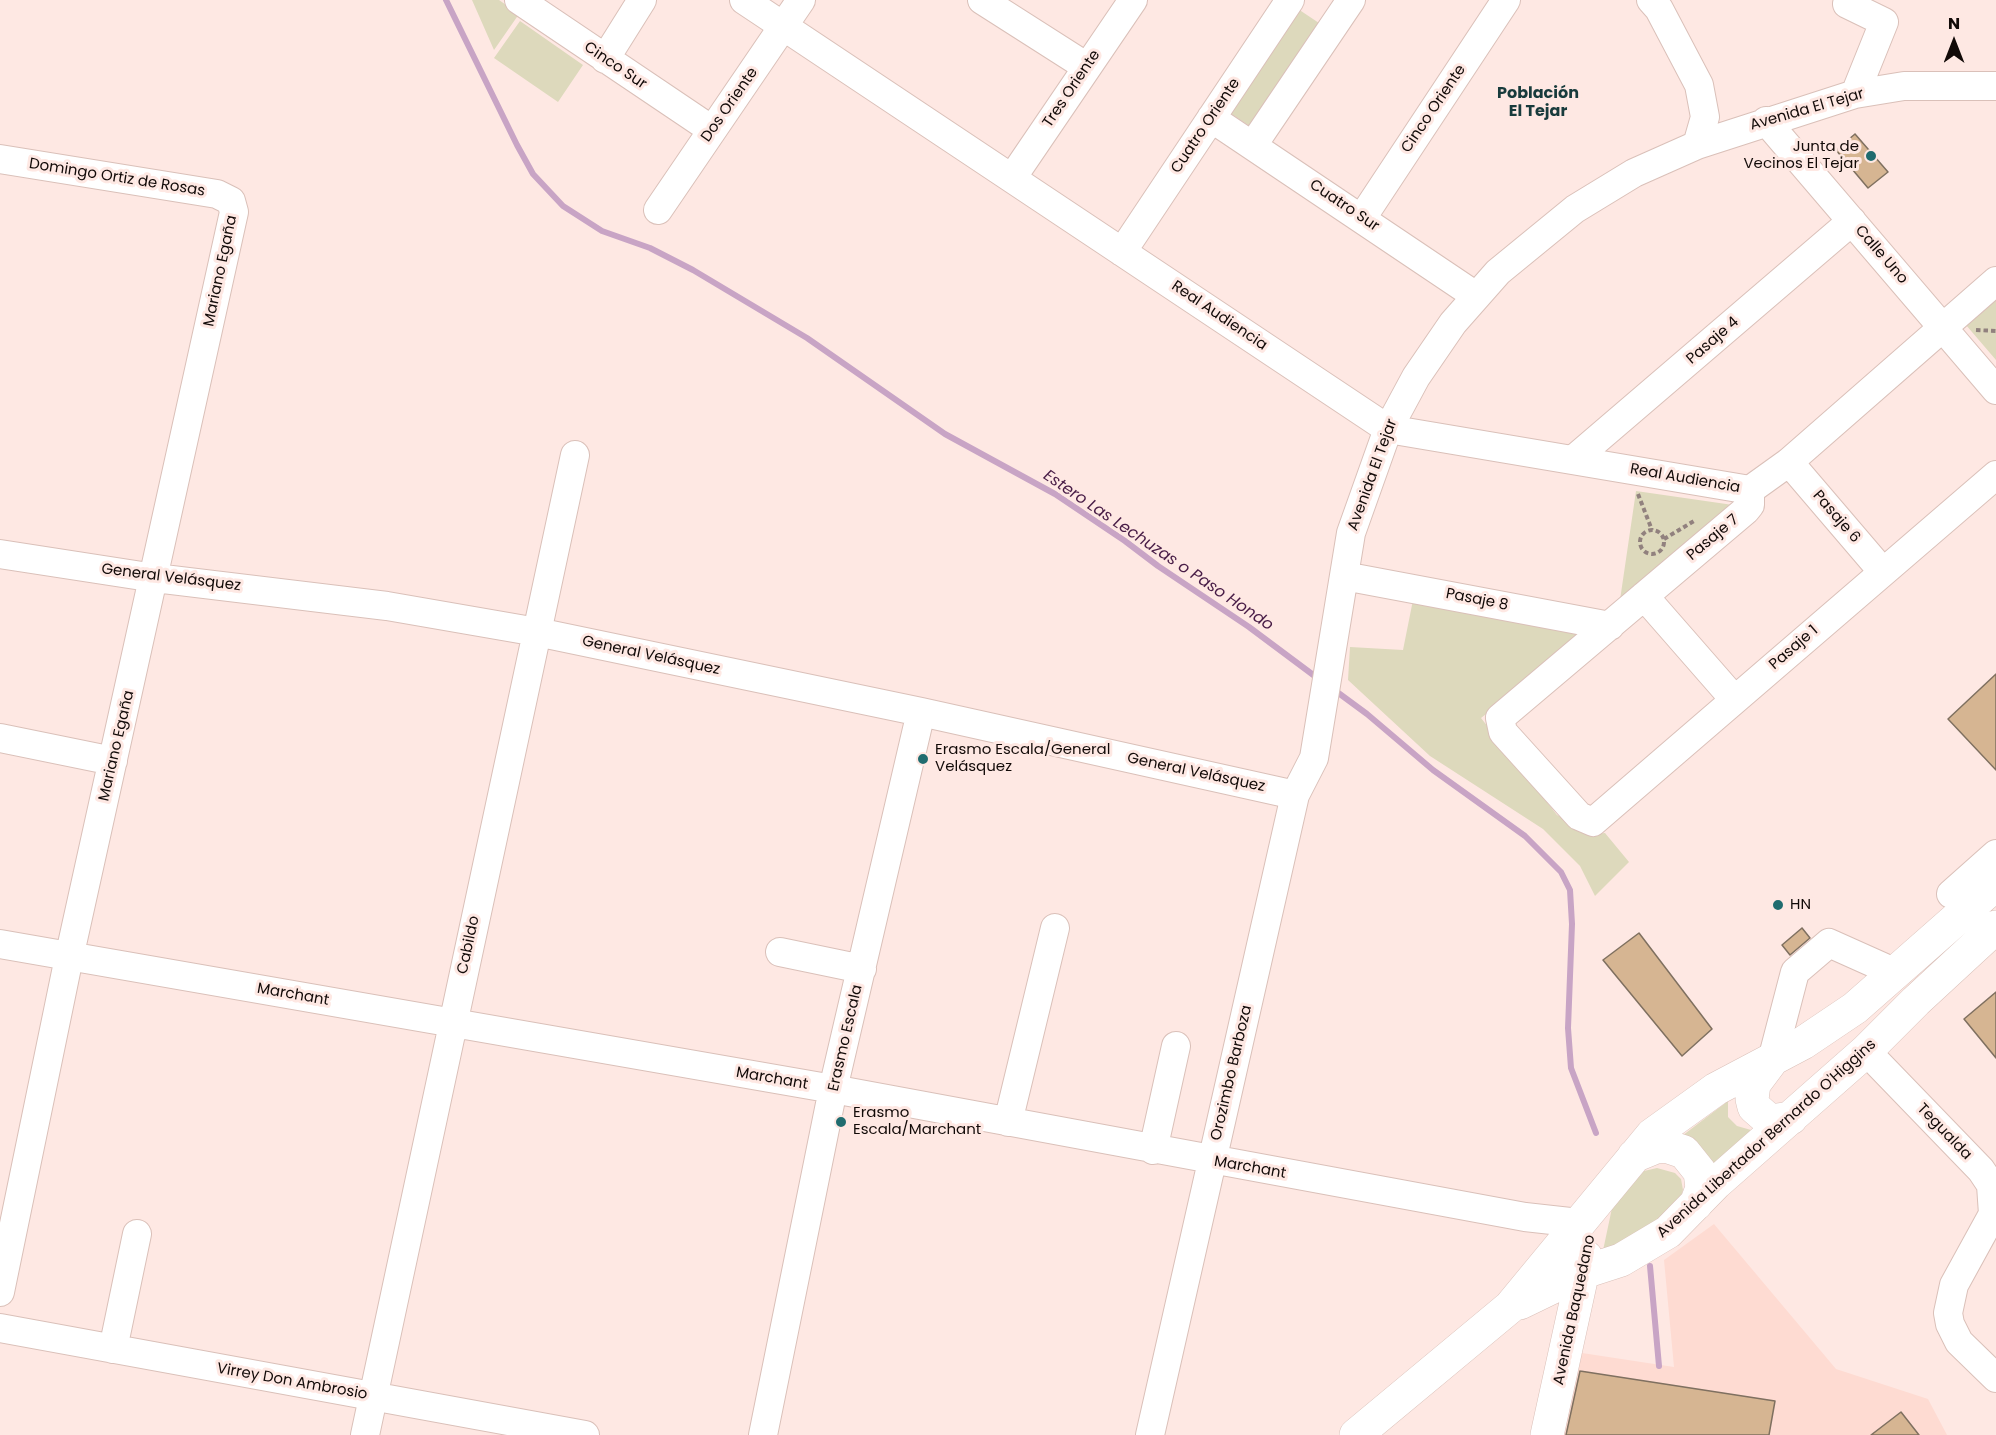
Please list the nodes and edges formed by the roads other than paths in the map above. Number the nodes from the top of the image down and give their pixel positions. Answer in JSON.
{"nodes":[{"id":1,"x":519,"y":0,"type":"edge"},
{"id":2,"x":642,"y":0,"type":"edge"},
{"id":3,"x":744,"y":0,"type":"edge"},
{"id":4,"x":801,"y":0,"type":"edge"},
{"id":5,"x":982,"y":0,"type":"edge"},
{"id":6,"x":1132,"y":0,"type":"edge"},
{"id":7,"x":1290,"y":0,"type":"edge"},
{"id":8,"x":1506,"y":0,"type":"edge"},
{"id":9,"x":1651,"y":0,"type":"edge"},
{"id":10,"x":1848,"y":2,"type":"edge"},
{"id":11,"x":1339,"y":4,"type":"edge"},
{"id":12,"x":784,"y":27,"type":"junction"},
{"id":13,"x":605,"y":59,"type":"junction"},
{"id":14,"x":1087,"y":67,"type":"junction"},
{"id":15,"x":1996,"y":86,"type":"edge"},
{"id":16,"x":1855,"y":94,"type":"junction"},
{"id":17,"x":1211,"y":118,"type":"junction"},
{"id":18,"x":1766,"y":121,"type":"junction"},
{"id":19,"x":712,"y":130,"type":"junction"},
{"id":20,"x":1253,"y":145,"type":"junction"},
{"id":21,"x":1697,"y":145,"type":"junction"},
{"id":22,"x":0,"y":159,"type":"edge"},
{"id":23,"x":1012,"y":178,"type":"junction"},
{"id":24,"x":231,"y":201,"type":"joint"},
{"id":25,"x":658,"y":210,"type":"dead end"},
{"id":26,"x":1362,"y":218,"type":"junction"},
{"id":27,"x":1852,"y":221,"type":"junction"},
{"id":28,"x":1122,"y":252,"type":"junction"},
{"id":29,"x":1996,"y":281,"type":"edge"},
{"id":30,"x":1476,"y":296,"type":"junction"},
{"id":31,"x":1942,"y":327,"type":"junction"},
{"id":32,"x":1996,"y":390,"type":"edge"},
{"id":33,"x":1388,"y":429,"type":"junction"},
{"id":34,"x":574,"y":455,"type":"dead end"},
{"id":35,"x":1573,"y":460,"type":"junction"},
{"id":36,"x":1789,"y":462,"type":"junction"},
{"id":37,"x":1996,"y":475,"type":"edge"},
{"id":38,"x":1750,"y":490,"type":"junction"},
{"id":39,"x":0,"y":554,"type":"edge"},
{"id":40,"x":1883,"y":572,"type":"junction"},
{"id":41,"x":1344,"y":576,"type":"junction"},
{"id":42,"x":155,"y":578,"type":"junction"},
{"id":43,"x":1644,"y":596,"type":"junction"},
{"id":44,"x":1611,"y":626,"type":"junction"},
{"id":45,"x":537,"y":633,"type":"junction"},
{"id":46,"x":1734,"y":699,"type":"junction"},
{"id":47,"x":921,"y":712,"type":"junction"},
{"id":48,"x":1323,"y":715,"type":"joint"},
{"id":49,"x":0,"y":738,"type":"edge"},
{"id":50,"x":113,"y":761,"type":"junction"},
{"id":51,"x":1295,"y":795,"type":"junction"},
{"id":52,"x":1593,"y":822,"type":"joint"},
{"id":53,"x":1989,"y":875,"type":"edge"},
{"id":54,"x":1951,"y":894,"type":"dead end"},
{"id":55,"x":1996,"y":927,"type":"edge"},
{"id":56,"x":1055,"y":928,"type":"dead end"},
{"id":57,"x":0,"y":944,"type":"edge"},
{"id":58,"x":780,"y":951,"type":"dead end"},
{"id":59,"x":69,"y":956,"type":"junction"},
{"id":60,"x":862,"y":969,"type":"junction"},
{"id":61,"x":1896,"y":973,"type":"junction"},
{"id":62,"x":452,"y":1023,"type":"junction"},
{"id":63,"x":1176,"y":1046,"type":"dead end"},
{"id":64,"x":1866,"y":1051,"type":"junction"},
{"id":65,"x":1772,"y":1060,"type":"junction"},
{"id":66,"x":833,"y":1089,"type":"junction"},
{"id":67,"x":1791,"y":1118,"type":"junction"},
{"id":68,"x":1008,"y":1122,"type":"junction"},
{"id":69,"x":1153,"y":1150,"type":"junction"},
{"id":70,"x":1634,"y":1156,"type":"junction"},
{"id":71,"x":1212,"y":1161,"type":"junction"},
{"id":72,"x":1610,"y":1188,"type":"junction"},
{"id":73,"x":1696,"y":1204,"type":"junction"},
{"id":74,"x":1579,"y":1223,"type":"junction"},
{"id":75,"x":137,"y":1234,"type":"dead end"},
{"id":76,"x":1584,"y":1272,"type":"junction"},
{"id":77,"x":0,"y":1292,"type":"edge"},
{"id":78,"x":1510,"y":1307,"type":"junction"},
{"id":79,"x":0,"y":1328,"type":"edge"},
{"id":80,"x":113,"y":1349,"type":"junction"},
{"id":81,"x":1996,"y":1378,"type":"edge"},
{"id":82,"x":373,"y":1396,"type":"junction"},
{"id":83,"x":365,"y":1435,"type":"edge"},
{"id":84,"x":585,"y":1435,"type":"edge"},
{"id":85,"x":763,"y":1435,"type":"edge"},
{"id":86,"x":1150,"y":1435,"type":"edge"},
{"id":87,"x":1356,"y":1435,"type":"edge"},
{"id":88,"x":1547,"y":1435,"type":"edge"}],
"edges":[{"from":1,"to":13,"type":"street","name":"Cinco Sur"},
{"from":2,"to":13,"type":"street"},
{"from":3,"to":12,"type":"street","name":"Real Audiencia"},
{"from":4,"to":12,"type":"street","name":"Dos Oriente"},
{"from":5,"to":14,"type":"street"},
{"from":6,"to":14,"type":"street","name":"Tres Oriente"},
{"from":7,"to":17,"type":"street","name":"Cuatro Oriente"},
{"from":8,"to":26,"type":"street","name":"Cinco Oriente"},
{"from":9,"to":21,"type":"street"},
{"from":10,"to":16,"type":"street"},
{"from":11,"to":20,"type":"street"},
{"from":12,"to":19,"type":"street","name":"Dos Oriente"},
{"from":12,"to":23,"type":"street","name":"Real Audiencia"},
{"from":13,"to":19,"type":"street","name":"Cinco Sur"},
{"from":14,"to":23,"type":"street","name":"Tres Oriente"},
{"from":15,"to":16,"type":"street","name":"Avenida El Tejar"},
{"from":16,"to":18,"type":"street","name":"Avenida El Tejar"},
{"from":17,"to":20,"type":"street","name":"Cuatro Sur"},
{"from":17,"to":28,"type":"street","name":"Cuatro Oriente"},
{"from":18,"to":21,"type":"street","name":"Avenida El Tejar"},
{"from":18,"to":27,"type":"street","name":"Calle Uno"},
{"from":19,"to":25,"type":"street","name":"Dos Oriente"},
{"from":20,"to":26,"type":"street","name":"Cuatro Sur"},
{"from":21,"to":30,"type":"street","name":"Avenida El Tejar"},
{"from":22,"to":24,"type":"street","name":"Domingo Ortiz de Rosas"},
{"from":23,"to":28,"type":"street","name":"Real Audiencia"},
{"from":24,"to":42,"type":"street","name":"Mariano Egaña"},
{"from":26,"to":30,"type":"street","name":"Cuatro Sur"},
{"from":27,"to":31,"type":"street","name":"Calle Uno"},
{"from":27,"to":35,"type":"street","name":"Pasaje 4"},
{"from":28,"to":33,"type":"street","name":"Real Audiencia"},
{"from":29,"to":31,"type":"street"},
{"from":30,"to":33,"type":"street","name":"Avenida El Tejar"},
{"from":31,"to":32,"type":"street","name":"Calle Uno"},
{"from":31,"to":36,"type":"street"},
{"from":33,"to":35,"type":"street","name":"Real Audiencia"},
{"from":33,"to":41,"type":"street","name":"Avenida El Tejar"},
{"from":34,"to":45,"type":"street","name":"Cabildo"},
{"from":35,"to":38,"type":"street","name":"Real Audiencia"},
{"from":36,"to":38,"type":"street"},
{"from":36,"to":40,"type":"street","name":"Pasaje 6"},
{"from":37,"to":40,"type":"street","name":"Pasaje 1"},
{"from":38,"to":43,"type":"street","name":"Pasaje 7"},
{"from":39,"to":42,"type":"street","name":"General Velásquez"},
{"from":40,"to":46,"type":"street","name":"Pasaje 1"},
{"from":41,"to":44,"type":"street","name":"Pasaje 8"},
{"from":41,"to":48,"type":"street","name":"Avenida El Tejar"},
{"from":42,"to":45,"type":"street","name":"General Velásquez"},
{"from":42,"to":50,"type":"street","name":"Mariano Egaña"},
{"from":43,"to":44,"type":"street","name":"Pasaje 7"},
{"from":43,"to":46,"type":"street"},
{"from":44,"to":52,"type":"street","name":"Pasaje 7"},
{"from":45,"to":47,"type":"street","name":"General Velásquez"},
{"from":45,"to":62,"type":"street","name":"Cabildo"},
{"from":46,"to":52,"type":"street","name":"Pasaje 1"},
{"from":47,"to":51,"type":"street","name":"General Velásquez"},
{"from":47,"to":60,"type":"street","name":"Erasmo Escala"},
{"from":48,"to":51,"type":"street","name":"Orozimbo Barboza"},
{"from":49,"to":50,"type":"street"},
{"from":50,"to":59,"type":"street","name":"Mariano Egaña"},
{"from":51,"to":71,"type":"street","name":"Orozimbo Barboza"},
{"from":53,"to":54,"type":"street","name":"Avenida Libertador Bernardo O'Higgins"},
{"from":53,"to":61,"type":"main road","name":"Avenida Libertador Bernardo O'Higgins"},
{"from":55,"to":64,"type":"main road","name":"Avenida Libertador Bernardo O'Higgins"},
{"from":56,"to":68,"type":"street"},
{"from":57,"to":59,"type":"street","name":"Marchant"},
{"from":58,"to":60,"type":"street"},
{"from":59,"to":62,"type":"street","name":"Marchant"},
{"from":59,"to":77,"type":"street","name":"Mariano Egaña"},
{"from":60,"to":66,"type":"street","name":"Erasmo Escala"},
{"from":61,"to":65,"type":"main road","name":"Avenida Libertador Bernardo O'Higgins"},
{"from":61,"to":65,"type":"street"},
{"from":62,"to":66,"type":"street","name":"Marchant"},
{"from":62,"to":82,"type":"street","name":"Cabildo"},
{"from":63,"to":69,"type":"street"},
{"from":64,"to":67,"type":"main road","name":"Avenida Libertador Bernardo O'Higgins"},
{"from":64,"to":81,"type":"street","name":"Tegualda"},
{"from":65,"to":67,"type":"main road"},
{"from":65,"to":70,"type":"main road","name":"Avenida Libertador Bernardo O'Higgins"},
{"from":66,"to":68,"type":"street","name":"Marchant"},
{"from":66,"to":85,"type":"street","name":"Erasmo Escala"},
{"from":67,"to":73,"type":"main road","name":"Avenida Libertador Bernardo O'Higgins"},
{"from":68,"to":69,"type":"street","name":"Marchant"},
{"from":69,"to":71,"type":"street","name":"Marchant"},
{"from":70,"to":72,"type":"main road","name":"Avenida Libertador Bernardo O'Higgins"},
{"from":70,"to":73,"type":"main road"},
{"from":71,"to":74,"type":"street","name":"Marchant"},
{"from":71,"to":86,"type":"street","name":"Orozimbo Barboza"},
{"from":72,"to":74,"type":"main road","name":"Avenida Libertador Bernardo O'Higgins"},
{"from":72,"to":76,"type":"main road","name":"Avenida Baquedano"},
{"from":73,"to":76,"type":"main road","name":"Avenida Libertador Bernardo O'Higgins"},
{"from":74,"to":78,"type":"main road","name":"Avenida Libertador Bernardo O'Higgins"},
{"from":75,"to":80,"type":"street"},
{"from":76,"to":78,"type":"main road","name":"Avenida Libertador Bernardo O'Higgins"},
{"from":76,"to":88,"type":"main road","name":"Avenida Baquedano"},
{"from":78,"to":87,"type":"main road","name":"Avenida Libertador Bernardo O'Higgins"},
{"from":79,"to":80,"type":"street","name":"Virrey Don Ambrosio"},
{"from":80,"to":82,"type":"street","name":"Virrey Don Ambrosio"},
{"from":82,"to":83,"type":"street","name":"Cabildo"},
{"from":82,"to":84,"type":"street","name":"Virrey Don Ambrosio"}]}
